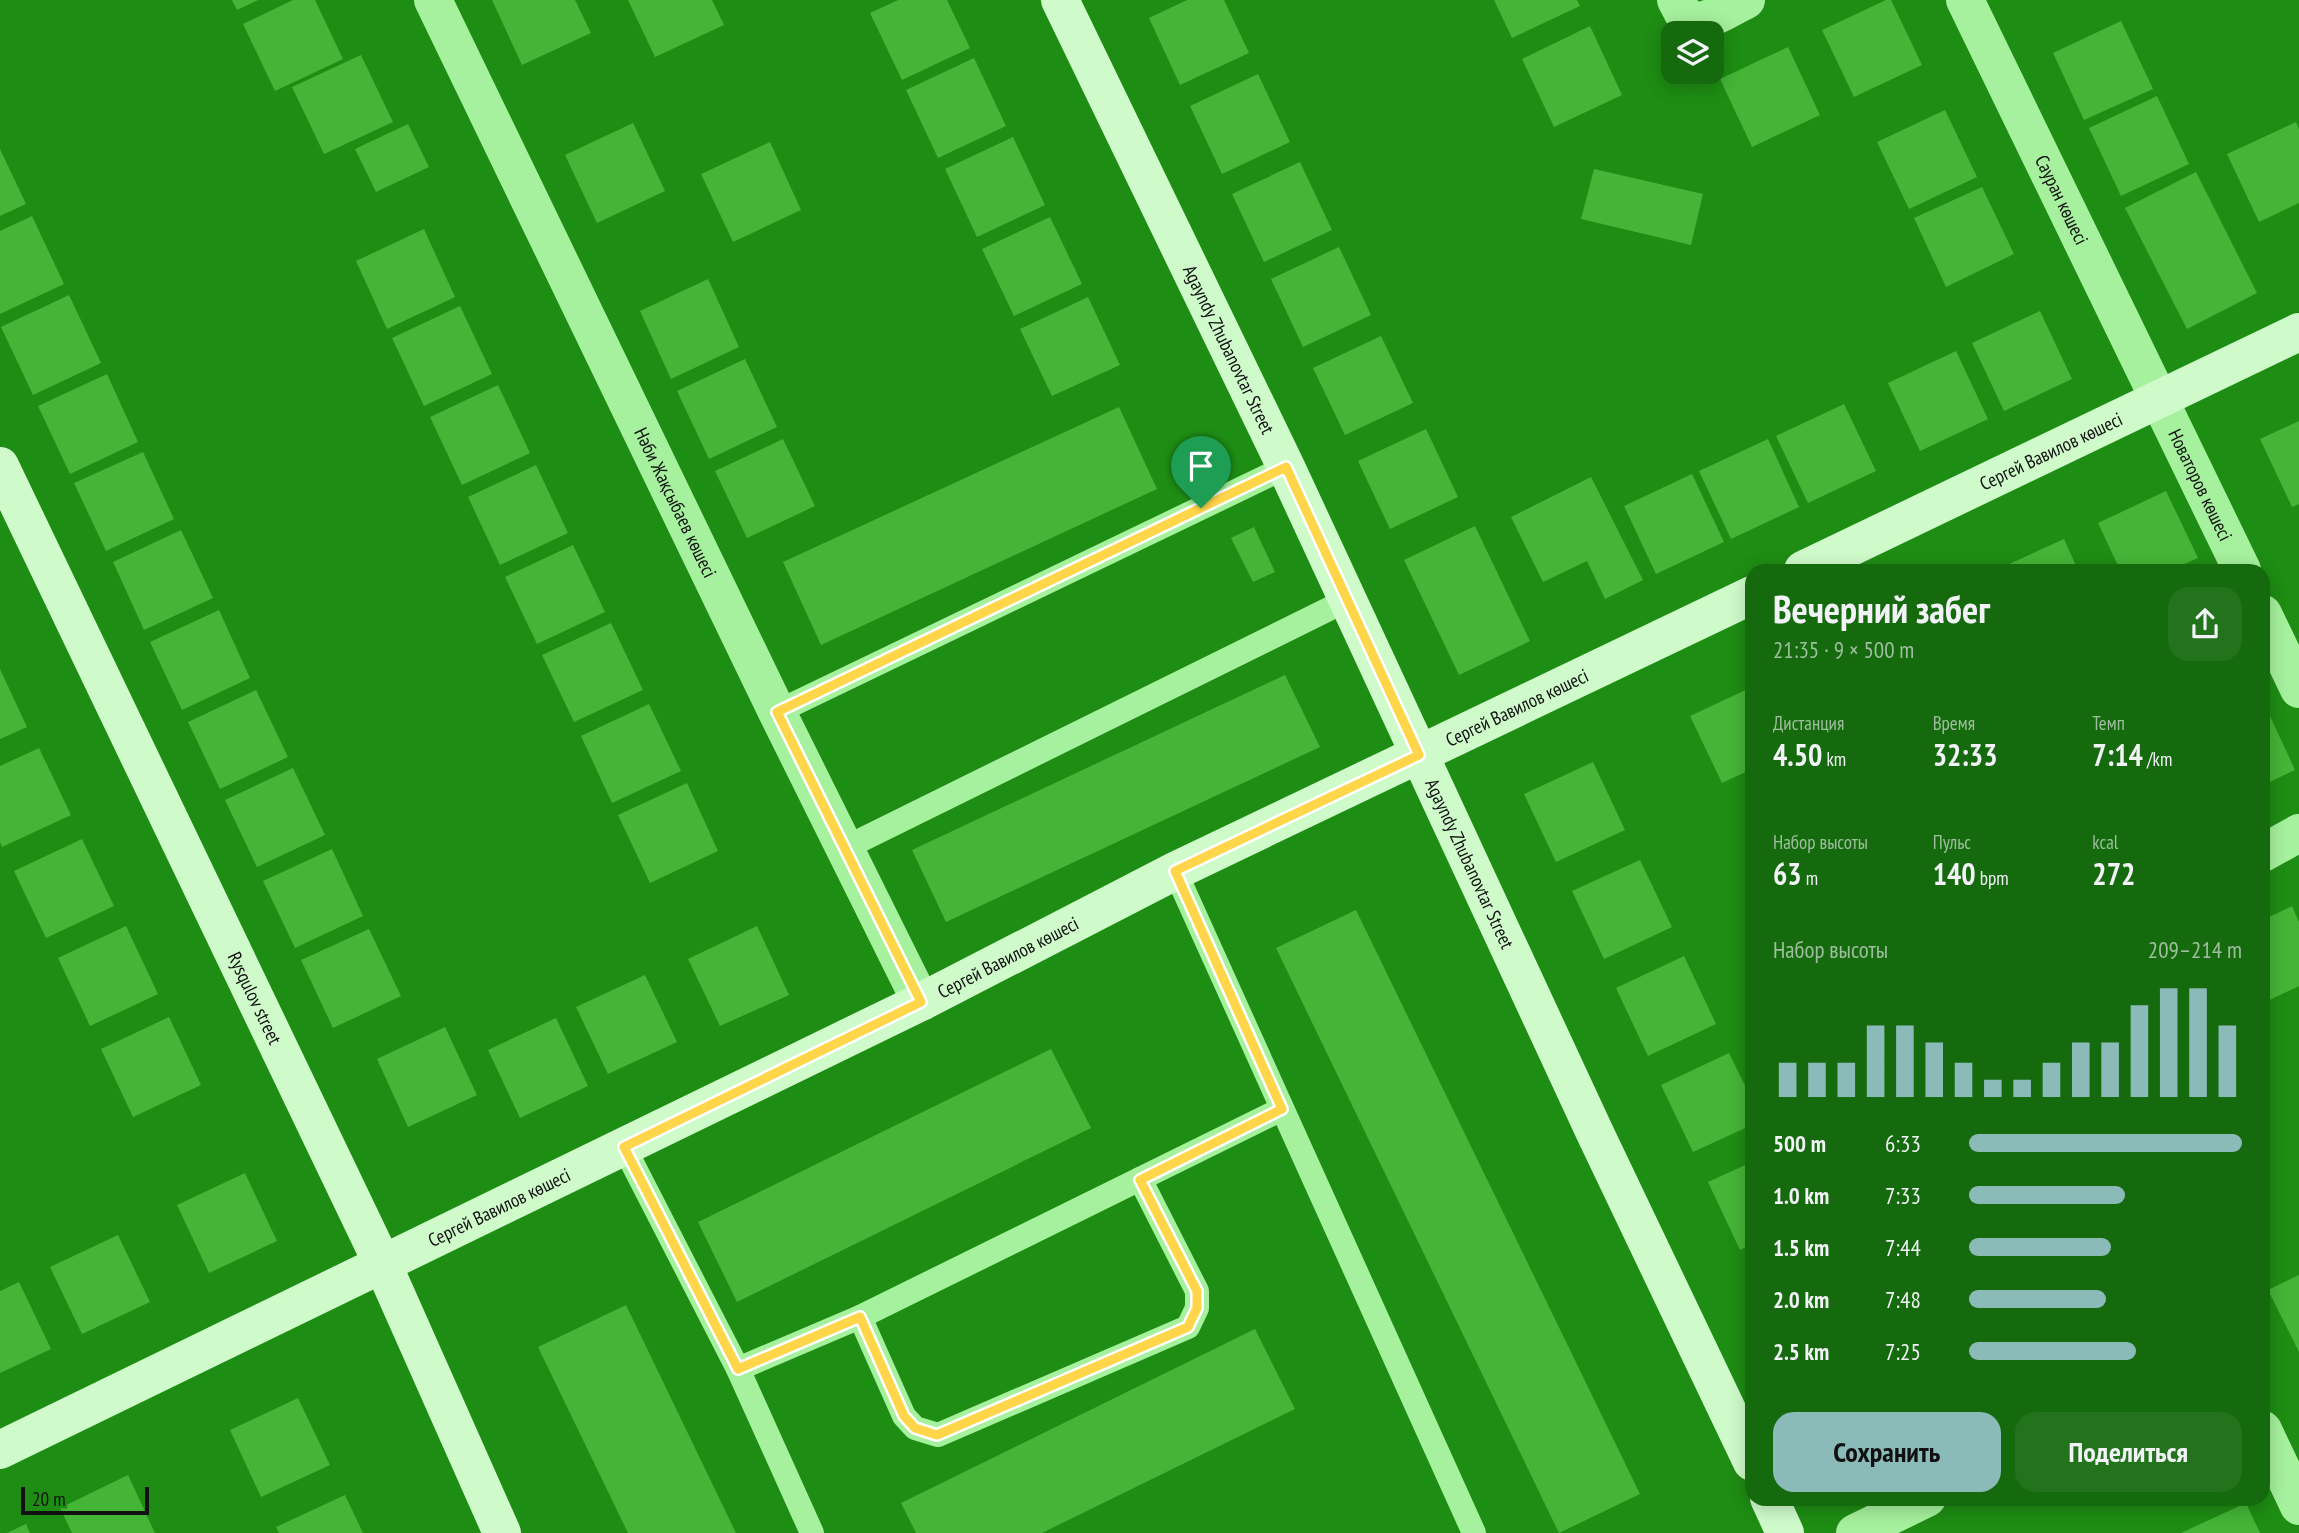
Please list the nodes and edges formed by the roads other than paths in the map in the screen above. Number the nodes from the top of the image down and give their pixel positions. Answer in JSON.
{"nodes":[{"id":1,"x":433,"y":0,"type":"edge"},
{"id":2,"x":1060,"y":0,"type":"edge"},
{"id":3,"x":1676,"y":0,"type":"edge"},
{"id":4,"x":1746,"y":0,"type":"edge"},
{"id":5,"x":1965,"y":0,"type":"edge"},
{"id":6,"x":2299,"y":332,"type":"edge"},
{"id":7,"x":2159,"y":400,"type":"junction"},
{"id":8,"x":0,"y":466,"type":"edge"},
{"id":9,"x":1286,"y":467,"type":"junction"},
{"id":10,"x":1816,"y":564,"type":"edge"},
{"id":11,"x":2239,"y":564,"type":"edge"},
{"id":12,"x":1745,"y":598,"type":"edge"},
{"id":13,"x":1347,"y":600,"type":"junction"},
{"id":14,"x":2270,"y":629,"type":"edge"},
{"id":15,"x":2299,"y":689,"type":"edge"},
{"id":16,"x":777,"y":712,"type":"junction"},
{"id":17,"x":1419,"y":755,"type":"junction"},
{"id":18,"x":2299,"y":833,"type":"edge"},
{"id":19,"x":845,"y":848,"type":"junction"},
{"id":20,"x":2270,"y":849,"type":"edge"},
{"id":21,"x":1175,"y":871,"type":"junction"},
{"id":22,"x":921,"y":1002,"type":"junction"},
{"id":23,"x":1282,"y":1109,"type":"junction"},
{"id":24,"x":624,"y":1147,"type":"junction"},
{"id":25,"x":1140,"y":1180,"type":"junction"},
{"id":26,"x":383,"y":1265,"type":"junction"},
{"id":27,"x":860,"y":1317,"type":"junction"},
{"id":28,"x":738,"y":1369,"type":"junction"},
{"id":29,"x":2270,"y":1445,"type":"edge"},
{"id":30,"x":1745,"y":1447,"type":"edge"},
{"id":31,"x":0,"y":1450,"type":"edge"},
{"id":32,"x":1773,"y":1506,"type":"edge"},
{"id":33,"x":1911,"y":1506,"type":"edge"},
{"id":34,"x":2299,"y":1506,"type":"edge"},
{"id":35,"x":502,"y":1533,"type":"edge"},
{"id":36,"x":812,"y":1533,"type":"edge"},
{"id":37,"x":1474,"y":1533,"type":"edge"},
{"id":38,"x":1786,"y":1533,"type":"edge"},
{"id":39,"x":1855,"y":1533,"type":"edge"}],
"edges":[{"from":1,"to":16,"type":"street","name":"Нәби Жақсыбаев көшесі"},
{"from":2,"to":9,"type":"street","name":"Agayndy Zhubanovtar Street"},
{"from":3,"to":4,"type":"street"},
{"from":5,"to":7,"type":"street","name":"Сауран көшесі"},
{"from":6,"to":7,"type":"street","name":"Сергей Вавилов көшесі"},
{"from":7,"to":10,"type":"street","name":"Сергей Вавилов көшесі"},
{"from":7,"to":11,"type":"street","name":"Новаторов көшесі"},
{"from":8,"to":26,"type":"street","name":"Rysqulov street"},
{"from":9,"to":13,"type":"street","name":"Agayndy Zhubanovtar Street"},
{"from":9,"to":16,"type":"lane"},
{"from":12,"to":17,"type":"street","name":"Сергей Вавилов көшесі"},
{"from":13,"to":17,"type":"street","name":"Agayndy Zhubanovtar Street"},
{"from":13,"to":19,"type":"lane"},
{"from":14,"to":15,"type":"street"},
{"from":16,"to":19,"type":"street","name":"Нәби Жақсыбаев көшесі"},
{"from":17,"to":21,"type":"street","name":"Сергей Вавилов көшесі"},
{"from":17,"to":30,"type":"street","name":"Agayndy Zhubanovtar Street"},
{"from":18,"to":20,"type":"street"},
{"from":19,"to":22,"type":"street","name":"Нәби Жақсыбаев көшесі"},
{"from":21,"to":22,"type":"street","name":"Сергей Вавилов көшесі"},
{"from":21,"to":23,"type":"lane"},
{"from":22,"to":24,"type":"street","name":"Сергей Вавилов көшесі"},
{"from":23,"to":25,"type":"lane"},
{"from":23,"to":37,"type":"lane"},
{"from":24,"to":26,"type":"street","name":"Сергей Вавилов көшесі"},
{"from":24,"to":28,"type":"lane"},
{"from":25,"to":27,"type":"lane"},
{"from":25,"to":27,"type":"lane"},
{"from":26,"to":31,"type":"street","name":"Сергей Вавилов көшесі"},
{"from":26,"to":35,"type":"street","name":"Rysqulov street"},
{"from":27,"to":28,"type":"lane"},
{"from":28,"to":36,"type":"lane"},
{"from":29,"to":34,"type":"street"},
{"from":32,"to":38,"type":"street"},
{"from":33,"to":39,"type":"street"}]}
